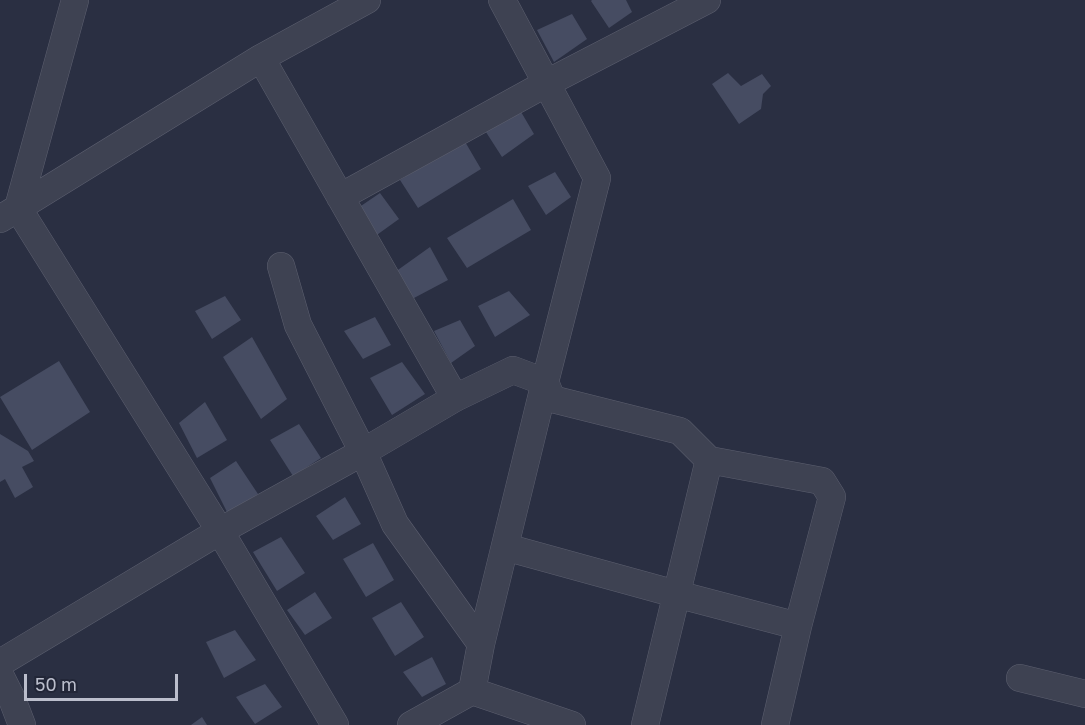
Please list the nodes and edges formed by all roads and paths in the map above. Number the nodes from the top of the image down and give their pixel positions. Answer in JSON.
{"nodes":[{"id":1,"x":75,"y":0,"type":"edge"},
{"id":2,"x":367,"y":0,"type":"edge"},
{"id":3,"x":502,"y":0,"type":"edge"},
{"id":4,"x":707,"y":0,"type":"edge"},
{"id":5,"x":261,"y":58,"type":"junction"},
{"id":6,"x":547,"y":83,"type":"junction"},
{"id":7,"x":340,"y":197,"type":"junction"},
{"id":8,"x":9,"y":213,"type":"edge"},
{"id":9,"x":281,"y":266,"type":"dead end"},
{"id":10,"x":545,"y":382,"type":"junction"},
{"id":11,"x":455,"y":398,"type":"junction"},
{"id":12,"x":363,"y":452,"type":"junction"},
{"id":13,"x":708,"y":459,"type":"junction"},
{"id":14,"x":219,"y":531,"type":"junction"},
{"id":15,"x":505,"y":547,"type":"junction"},
{"id":16,"x":676,"y":594,"type":"junction"},
{"id":17,"x":798,"y":626,"type":"junction"},
{"id":18,"x":481,"y":644,"type":"junction"},
{"id":19,"x":0,"y":663,"type":"edge"},
{"id":20,"x":0,"y":675,"type":"edge"},
{"id":21,"x":1020,"y":678,"type":"dead end"},
{"id":22,"x":472,"y":691,"type":"junction"},
{"id":23,"x":1085,"y":694,"type":"edge"},
{"id":24,"x":22,"y":725,"type":"edge"},
{"id":25,"x":335,"y":725,"type":"edge"},
{"id":26,"x":411,"y":725,"type":"edge"},
{"id":27,"x":572,"y":725,"type":"edge"},
{"id":28,"x":645,"y":725,"type":"edge"},
{"id":29,"x":775,"y":725,"type":"edge"}],
"edges":[{"from":1,"to":8,"type":"street"},
{"from":2,"to":5,"type":"street"},
{"from":3,"to":6,"type":"street"},
{"from":4,"to":6,"type":"street"},
{"from":5,"to":7,"type":"street"},
{"from":5,"to":8,"type":"street"},
{"from":6,"to":7,"type":"street"},
{"from":6,"to":10,"type":"street"},
{"from":7,"to":11,"type":"street"},
{"from":8,"to":14,"type":"street"},
{"from":9,"to":12,"type":"street"},
{"from":10,"to":11,"type":"street"},
{"from":10,"to":13,"type":"street"},
{"from":10,"to":15,"type":"street"},
{"from":11,"to":12,"type":"street"},
{"from":12,"to":14,"type":"street"},
{"from":12,"to":18,"type":"street"},
{"from":13,"to":16,"type":"street"},
{"from":13,"to":17,"type":"street"},
{"from":14,"to":19,"type":"street"},
{"from":14,"to":25,"type":"street"},
{"from":15,"to":16,"type":"street"},
{"from":15,"to":18,"type":"street"},
{"from":16,"to":17,"type":"street"},
{"from":16,"to":28,"type":"street"},
{"from":17,"to":29,"type":"street"},
{"from":18,"to":22,"type":"street"},
{"from":20,"to":24,"type":"street"},
{"from":21,"to":23,"type":"street"},
{"from":22,"to":26,"type":"street"},
{"from":22,"to":27,"type":"street"}]}
